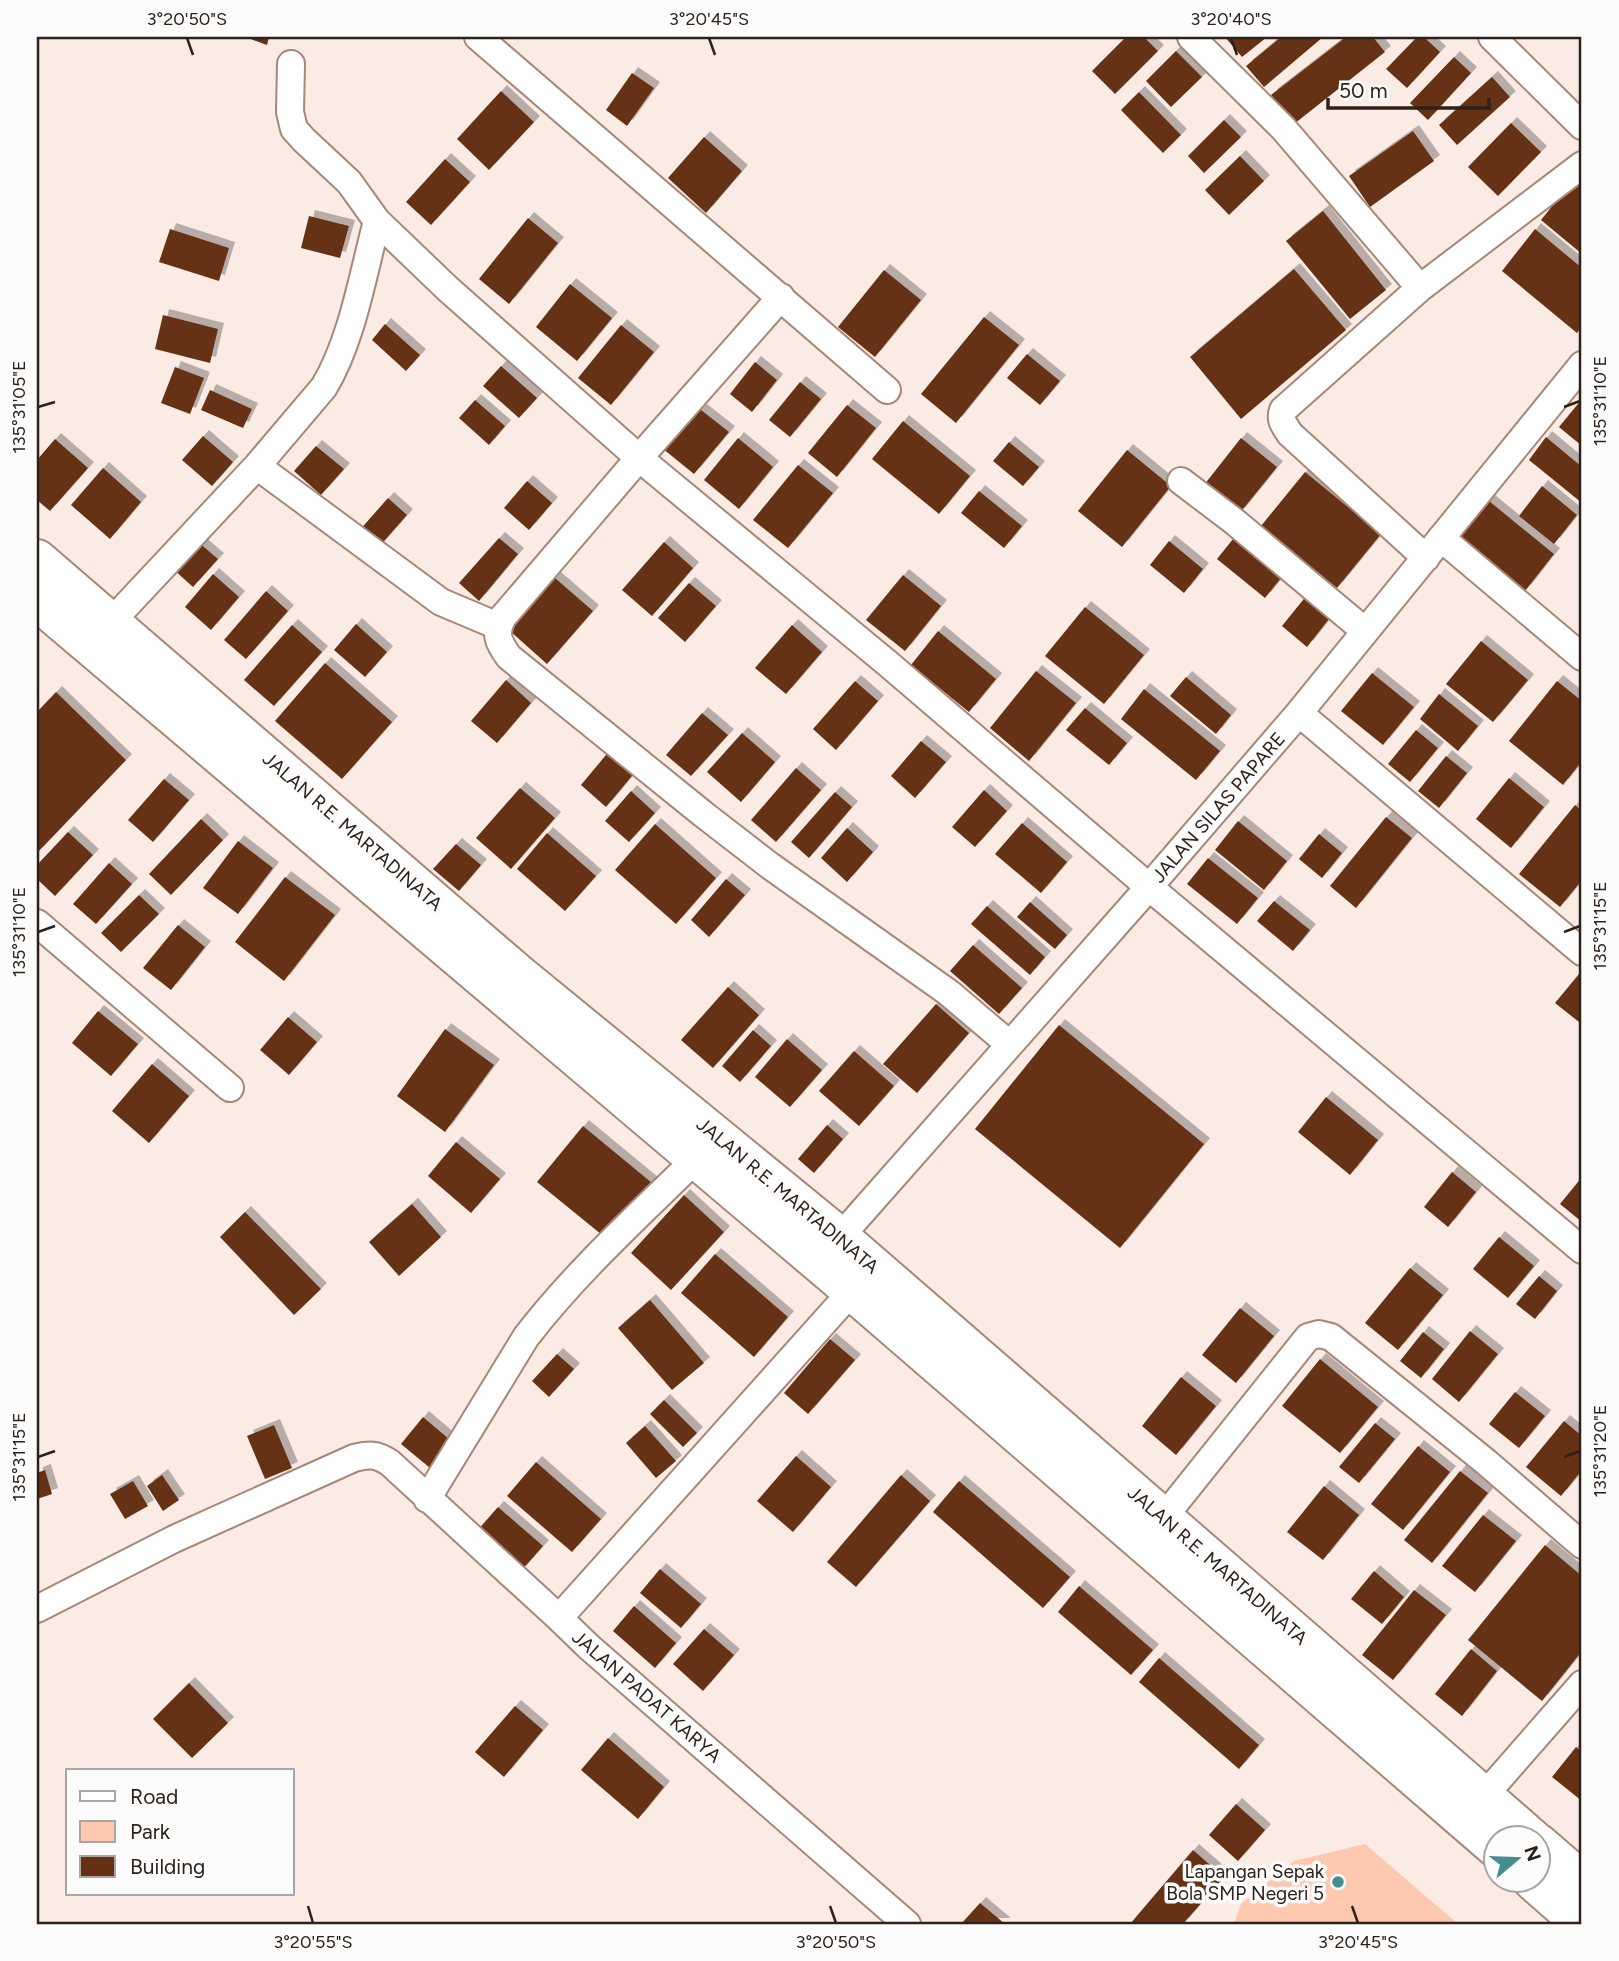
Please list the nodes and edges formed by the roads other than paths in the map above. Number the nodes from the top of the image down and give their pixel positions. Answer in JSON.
{"nodes":[{"id":1,"x":478,"y":37,"type":"edge"},
{"id":2,"x":1191,"y":37,"type":"edge"},
{"id":3,"x":1492,"y":37,"type":"edge"},
{"id":4,"x":291,"y":64,"type":"dead end"},
{"id":5,"x":1582,"y":126,"type":"edge"},
{"id":6,"x":1582,"y":165,"type":"edge"},
{"id":7,"x":377,"y":221,"type":"junction"},
{"id":8,"x":1420,"y":288,"type":"junction"},
{"id":9,"x":780,"y":297,"type":"junction"},
{"id":10,"x":1582,"y":366,"type":"edge"},
{"id":11,"x":887,"y":390,"type":"dead end"},
{"id":12,"x":639,"y":458,"type":"junction"},
{"id":13,"x":257,"y":466,"type":"junction"},
{"id":14,"x":1181,"y":481,"type":"dead end"},
{"id":15,"x":1433,"y":548,"type":"junction"},
{"id":16,"x":37,"y":559,"type":"edge"},
{"id":17,"x":37,"y":601,"type":"edge"},
{"id":18,"x":111,"y":622,"type":"junction"},
{"id":19,"x":498,"y":626,"type":"junction"},
{"id":20,"x":1365,"y":631,"type":"junction"},
{"id":21,"x":1582,"y":657,"type":"edge"},
{"id":22,"x":1299,"y":713,"type":"junction"},
{"id":23,"x":288,"y":794,"type":"junction"},
{"id":24,"x":1149,"y":887,"type":"junction"},
{"id":25,"x":37,"y":923,"type":"edge"},
{"id":26,"x":1582,"y":952,"type":"edge"},
{"id":27,"x":1009,"y":1044,"type":"junction"},
{"id":28,"x":230,"y":1088,"type":"dead end"},
{"id":29,"x":696,"y":1159,"type":"junction"},
{"id":30,"x":840,"y":1237,"type":"junction"},
{"id":31,"x":1582,"y":1250,"type":"edge"},
{"id":32,"x":852,"y":1291,"type":"junction"},
{"id":33,"x":427,"y":1499,"type":"junction"},
{"id":34,"x":1164,"y":1517,"type":"junction"},
{"id":35,"x":1582,"y":1545,"type":"edge"},
{"id":36,"x":37,"y":1609,"type":"edge"},
{"id":37,"x":559,"y":1619,"type":"junction"},
{"id":38,"x":1582,"y":1684,"type":"edge"},
{"id":39,"x":1484,"y":1796,"type":"junction"},
{"id":40,"x":1517,"y":1825,"type":"edge"},
{"id":41,"x":1482,"y":1836,"type":"edge"},
{"id":42,"x":1552,"y":1855,"type":"edge"},
{"id":43,"x":1582,"y":1881,"type":"edge"},
{"id":44,"x":1549,"y":1895,"type":"edge"},
{"id":45,"x":907,"y":1924,"type":"edge"},
{"id":46,"x":1582,"y":1924,"type":"edge"}],
"edges":[{"from":1,"to":9,"type":"street"},
{"from":2,"to":8,"type":"street"},
{"from":3,"to":5,"type":"street"},
{"from":4,"to":7,"type":"street"},
{"from":6,"to":8,"type":"street"},
{"from":7,"to":12,"type":"street"},
{"from":7,"to":13,"type":"street"},
{"from":8,"to":15,"type":"street"},
{"from":9,"to":11,"type":"street"},
{"from":9,"to":12,"type":"street"},
{"from":10,"to":15,"type":"street","name":"JALAN SILAS PAPARE"},
{"from":12,"to":19,"type":"street"},
{"from":12,"to":24,"type":"street"},
{"from":13,"to":18,"type":"street"},
{"from":13,"to":19,"type":"street"},
{"from":14,"to":20,"type":"street"},
{"from":15,"to":20,"type":"street","name":"JALAN SILAS PAPARE"},
{"from":15,"to":21,"type":"street"},
{"from":16,"to":18,"type":"highway","name":"JALAN R.E. MARTADINATA"},
{"from":17,"to":23,"type":"highway","name":"JALAN R.E. MARTADINATA"},
{"from":18,"to":23,"type":"highway","name":"JALAN R.E. MARTADINATA"},
{"from":19,"to":27,"type":"street"},
{"from":20,"to":22,"type":"street","name":"JALAN SILAS PAPARE"},
{"from":22,"to":24,"type":"street","name":"JALAN SILAS PAPARE"},
{"from":22,"to":26,"type":"street"},
{"from":23,"to":29,"type":"highway","name":"JALAN R.E. MARTADINATA"},
{"from":23,"to":30,"type":"highway","name":"JALAN R.E. MARTADINATA"},
{"from":24,"to":27,"type":"street","name":"JALAN SILAS PAPARE"},
{"from":24,"to":31,"type":"street"},
{"from":25,"to":28,"type":"street"},
{"from":27,"to":30,"type":"street","name":"JALAN SILAS PAPARE"},
{"from":29,"to":32,"type":"highway","name":"JALAN R.E. MARTADINATA"},
{"from":29,"to":33,"type":"street"},
{"from":30,"to":34,"type":"highway","name":"JALAN R.E. MARTADINATA"},
{"from":32,"to":37,"type":"street","name":"JALAN PADAT KARYA"},
{"from":32,"to":41,"type":"highway","name":"JALAN R.E. MARTADINATA"},
{"from":33,"to":36,"type":"street"},
{"from":33,"to":37,"type":"street"},
{"from":34,"to":35,"type":"street"},
{"from":34,"to":39,"type":"highway","name":"JALAN R.E. MARTADINATA"},
{"from":37,"to":45,"type":"street","name":"JALAN PADAT KARYA"},
{"from":38,"to":39,"type":"street"},
{"from":39,"to":40,"type":"highway","name":"JALAN R.E. MARTADINATA"},
{"from":42,"to":43,"type":"highway"},
{"from":44,"to":46,"type":"highway"}]}
